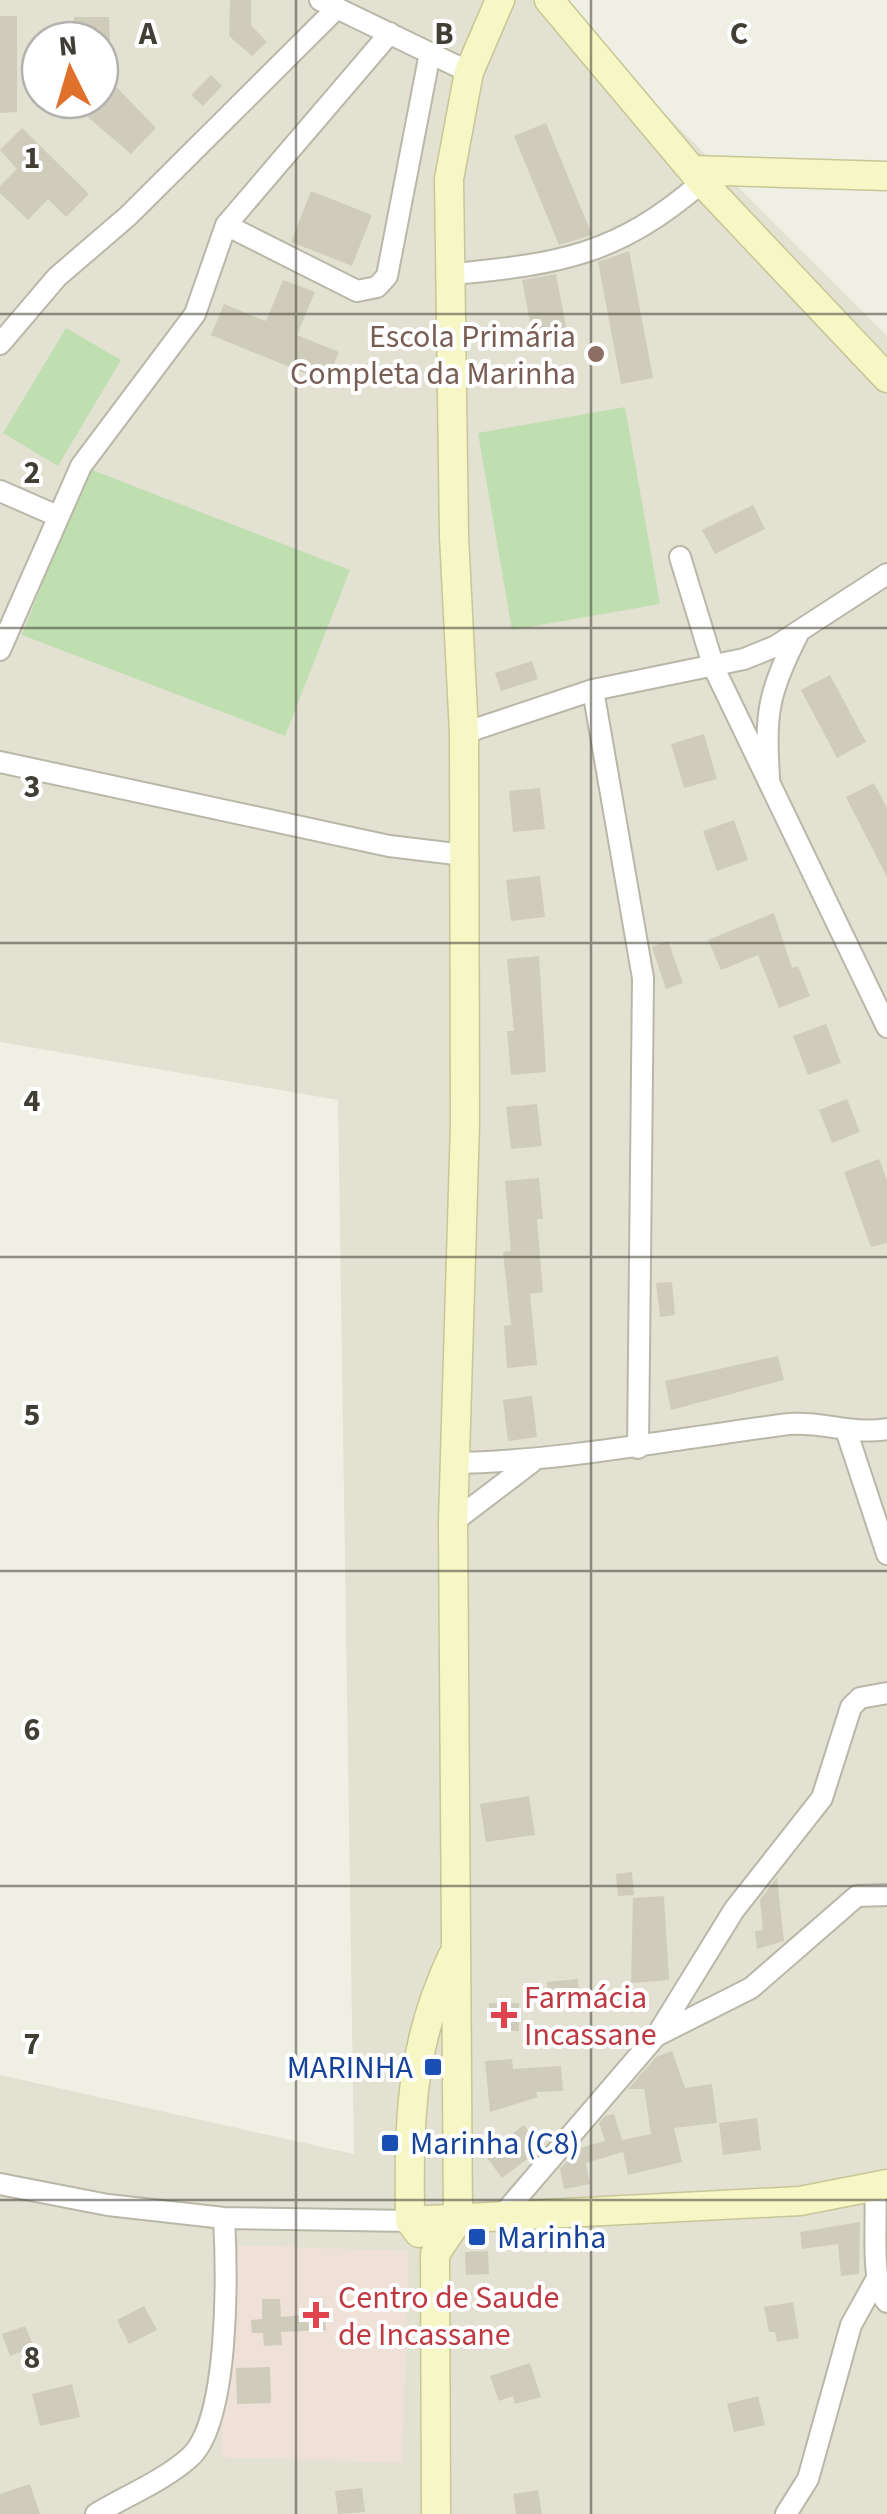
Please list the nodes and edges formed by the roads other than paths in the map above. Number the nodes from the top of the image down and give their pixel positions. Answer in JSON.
{"nodes":[{"id":1,"x":500,"y":0,"type":"edge"},
{"id":2,"x":549,"y":0,"type":"edge"},
{"id":3,"x":328,"y":4,"type":"edge"},
{"id":4,"x":390,"y":34,"type":"junction"},
{"id":5,"x":430,"y":53,"type":"junction"},
{"id":6,"x":469,"y":72,"type":"junction"},
{"id":7,"x":697,"y":176,"type":"junction"},
{"id":8,"x":887,"y":176,"type":"edge"},
{"id":9,"x":226,"y":225,"type":"junction"},
{"id":10,"x":452,"y":274,"type":"junction"},
{"id":11,"x":0,"y":344,"type":"edge"},
{"id":12,"x":887,"y":378,"type":"edge"},
{"id":13,"x":0,"y":490,"type":"edge"},
{"id":14,"x":56,"y":515,"type":"junction"},
{"id":15,"x":680,"y":557,"type":"dead end"},
{"id":16,"x":887,"y":574,"type":"edge"},
{"id":17,"x":798,"y":632,"type":"junction"},
{"id":18,"x":0,"y":650,"type":"edge"},
{"id":19,"x":714,"y":668,"type":"junction"},
{"id":20,"x":592,"y":690,"type":"junction"},
{"id":21,"x":464,"y":733,"type":"junction"},
{"id":22,"x":0,"y":762,"type":"edge"},
{"id":23,"x":769,"y":784,"type":"junction"},
{"id":24,"x":464,"y":855,"type":"junction"},
{"id":25,"x":887,"y":1026,"type":"edge"},
{"id":26,"x":887,"y":1430,"type":"edge"},
{"id":27,"x":847,"y":1432,"type":"junction"},
{"id":28,"x":638,"y":1448,"type":"junction"},
{"id":29,"x":532,"y":1462,"type":"junction"},
{"id":30,"x":455,"y":1463,"type":"junction"},
{"id":31,"x":453,"y":1522,"type":"junction"},
{"id":32,"x":887,"y":1554,"type":"edge"},
{"id":33,"x":887,"y":1692,"type":"edge"},
{"id":34,"x":887,"y":1895,"type":"edge"},
{"id":35,"x":454,"y":1951,"type":"junction"},
{"id":36,"x":656,"y":2036,"type":"junction"},
{"id":37,"x":0,"y":2184,"type":"edge"},
{"id":38,"x":881,"y":2186,"type":"edge"},
{"id":39,"x":224,"y":2218,"type":"junction"},
{"id":40,"x":500,"y":2218,"type":"junction"},
{"id":41,"x":458,"y":2220,"type":"junction"},
{"id":42,"x":410,"y":2221,"type":"junction"},
{"id":43,"x":436,"y":2254,"type":"junction"},
{"id":44,"x":876,"y":2280,"type":"junction"},
{"id":45,"x":887,"y":2302,"type":"edge"},
{"id":46,"x":96,"y":2514,"type":"edge"},
{"id":47,"x":436,"y":2514,"type":"edge"},
{"id":48,"x":786,"y":2514,"type":"edge"}],
"edges":[{"from":1,"to":6,"type":"street"},
{"from":2,"to":7,"type":"street"},
{"from":3,"to":4,"type":"street"},
{"from":3,"to":11,"type":"street"},
{"from":4,"to":5,"type":"street"},
{"from":4,"to":9,"type":"street"},
{"from":5,"to":6,"type":"street"},
{"from":5,"to":9,"type":"street"},
{"from":6,"to":10,"type":"street"},
{"from":7,"to":8,"type":"street"},
{"from":7,"to":10,"type":"street"},
{"from":7,"to":12,"type":"street"},
{"from":9,"to":14,"type":"street"},
{"from":10,"to":21,"type":"street"},
{"from":13,"to":14,"type":"street"},
{"from":14,"to":18,"type":"street"},
{"from":15,"to":19,"type":"street"},
{"from":16,"to":17,"type":"street"},
{"from":17,"to":19,"type":"street"},
{"from":17,"to":23,"type":"street"},
{"from":19,"to":20,"type":"street"},
{"from":19,"to":23,"type":"street"},
{"from":20,"to":21,"type":"street"},
{"from":20,"to":28,"type":"street"},
{"from":21,"to":24,"type":"street"},
{"from":22,"to":24,"type":"street"},
{"from":23,"to":25,"type":"street"},
{"from":24,"to":30,"type":"street"},
{"from":26,"to":27,"type":"street"},
{"from":27,"to":28,"type":"street"},
{"from":27,"to":32,"type":"street"},
{"from":28,"to":29,"type":"street"},
{"from":29,"to":30,"type":"street"},
{"from":29,"to":31,"type":"street"},
{"from":30,"to":31,"type":"street"},
{"from":31,"to":35,"type":"street"},
{"from":33,"to":36,"type":"street"},
{"from":34,"to":36,"type":"street"},
{"from":35,"to":41,"type":"street"},
{"from":35,"to":42,"type":"street"},
{"from":36,"to":40,"type":"street"},
{"from":37,"to":39,"type":"street"},
{"from":38,"to":40,"type":"street"},
{"from":38,"to":44,"type":"street"},
{"from":39,"to":42,"type":"street"},
{"from":39,"to":46,"type":"street"},
{"from":40,"to":41,"type":"street"},
{"from":41,"to":42,"type":"street"},
{"from":41,"to":43,"type":"street"},
{"from":42,"to":43,"type":"street"},
{"from":43,"to":47,"type":"street"},
{"from":44,"to":45,"type":"street"},
{"from":44,"to":48,"type":"street"}]}
